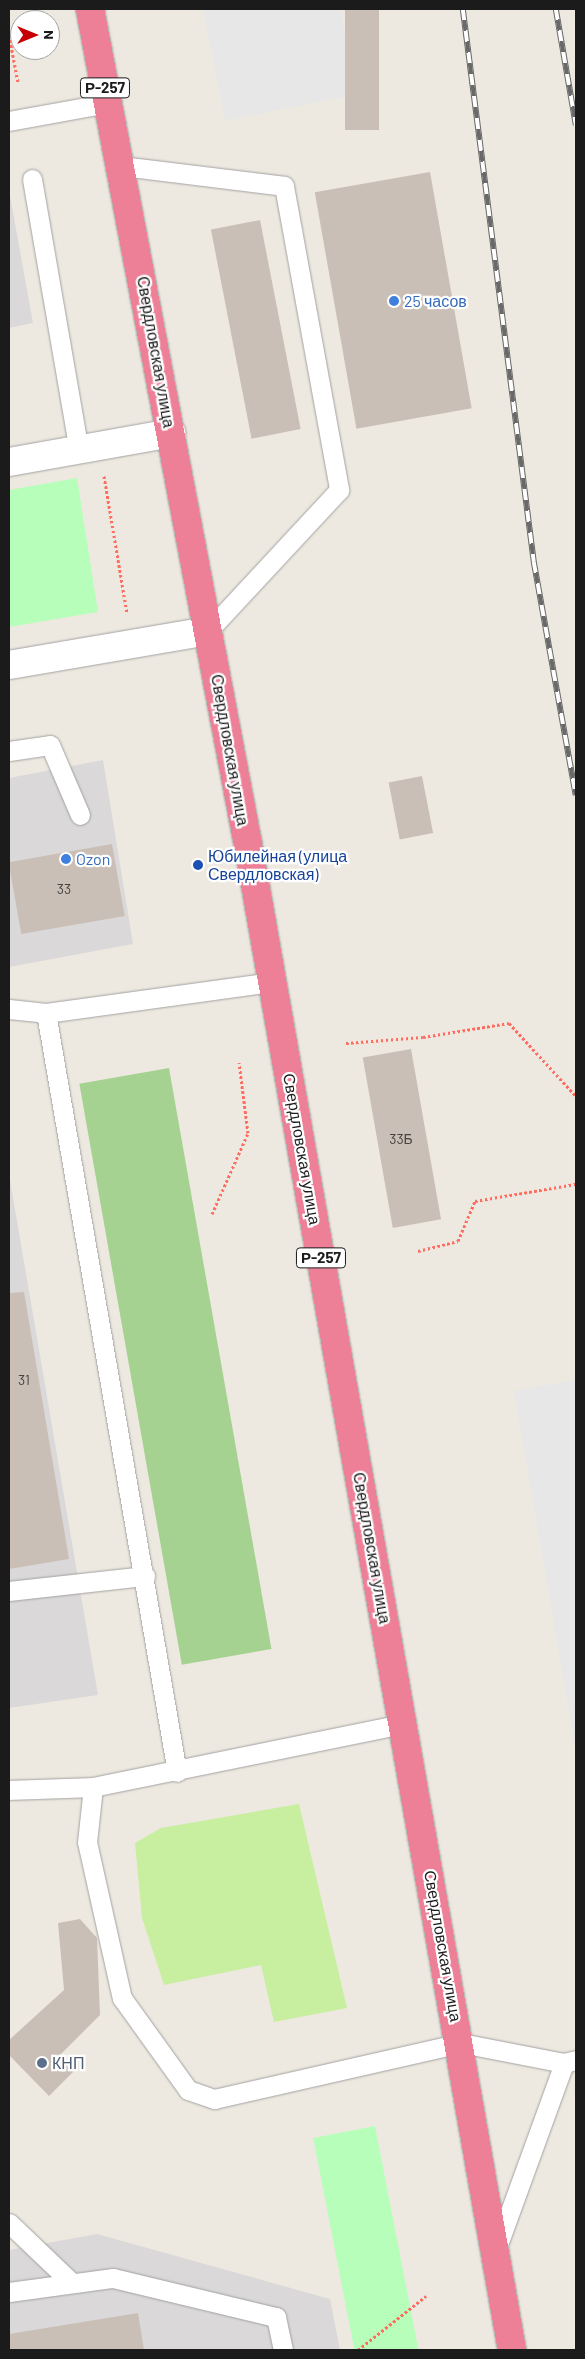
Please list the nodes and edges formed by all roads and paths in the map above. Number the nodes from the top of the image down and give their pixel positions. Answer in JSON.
{"nodes":[{"id":1,"x":90,"y":9,"type":"edge"},
{"id":2,"x":9,"y":35,"type":"edge"},
{"id":3,"x":18,"y":82,"type":"dead end"},
{"id":4,"x":108,"y":102,"type":"junction"},
{"id":5,"x":9,"y":121,"type":"edge"},
{"id":6,"x":122,"y":166,"type":"junction"},
{"id":7,"x":32,"y":179,"type":"dead end"},
{"id":8,"x":171,"y":432,"type":"junction"},
{"id":9,"x":79,"y":451,"type":"junction"},
{"id":10,"x":9,"y":462,"type":"edge"},
{"id":11,"x":104,"y":472,"type":"dead end"},
{"id":12,"x":208,"y":631,"type":"junction"},
{"id":13,"x":132,"y":643,"type":"junction"},
{"id":14,"x":9,"y":665,"type":"edge"},
{"id":15,"x":9,"y":751,"type":"edge"},
{"id":16,"x":80,"y":815,"type":"dead end"},
{"id":17,"x":271,"y":982,"type":"junction"},
{"id":18,"x":9,"y":1008,"type":"edge"},
{"id":19,"x":46,"y":1013,"type":"junction"},
{"id":20,"x":346,"y":1043,"type":"dead end"},
{"id":21,"x":239,"y":1063,"type":"dead end"},
{"id":22,"x":576,"y":1096,"type":"edge"},
{"id":23,"x":576,"y":1184,"type":"edge"},
{"id":24,"x":212,"y":1214,"type":"dead end"},
{"id":25,"x":418,"y":1251,"type":"dead end"},
{"id":26,"x":145,"y":1576,"type":"junction"},
{"id":27,"x":9,"y":1591,"type":"edge"},
{"id":28,"x":402,"y":1724,"type":"junction"},
{"id":29,"x":177,"y":1772,"type":"junction"},
{"id":30,"x":93,"y":1787,"type":"junction"},
{"id":31,"x":9,"y":1790,"type":"edge"},
{"id":32,"x":461,"y":2043,"type":"junction"},
{"id":33,"x":570,"y":2061,"type":"edge"},
{"id":34,"x":9,"y":2223,"type":"edge"},
{"id":35,"x":495,"y":2253,"type":"junction"},
{"id":36,"x":71,"y":2282,"type":"junction"},
{"id":37,"x":9,"y":2292,"type":"edge"},
{"id":38,"x":426,"y":2296,"type":"dead end"},
{"id":39,"x":284,"y":2350,"type":"edge"},
{"id":40,"x":358,"y":2350,"type":"edge"},
{"id":41,"x":512,"y":2350,"type":"edge"}],
"edges":[{"from":1,"to":4,"type":"highway","name":"Свердловская улица","number":"Р-257"},
{"from":2,"to":3,"type":"path"},
{"from":4,"to":5,"type":"lane"},
{"from":4,"to":6,"type":"highway","name":"Свердловская улица","number":"Р-257"},
{"from":6,"to":8,"type":"highway","name":"Свердловская улица","number":"Р-257"},
{"from":6,"to":12,"type":"lane"},
{"from":7,"to":9,"type":"lane"},
{"from":8,"to":9,"type":"street"},
{"from":8,"to":12,"type":"highway","name":"Свердловская улица","number":"Р-257"},
{"from":9,"to":10,"type":"street"},
{"from":11,"to":13,"type":"path"},
{"from":12,"to":13,"type":"street"},
{"from":12,"to":17,"type":"highway","name":"Свердловская улица","number":"Р-257"},
{"from":13,"to":14,"type":"street"},
{"from":15,"to":16,"type":"lane"},
{"from":17,"to":19,"type":"lane"},
{"from":17,"to":28,"type":"highway","name":"Свердловская улица","number":"Р-257"},
{"from":18,"to":19,"type":"lane"},
{"from":19,"to":26,"type":"lane"},
{"from":20,"to":22,"type":"path"},
{"from":21,"to":24,"type":"path"},
{"from":23,"to":25,"type":"path"},
{"from":26,"to":27,"type":"lane"},
{"from":26,"to":29,"type":"lane"},
{"from":28,"to":29,"type":"lane"},
{"from":28,"to":32,"type":"highway","name":"Свердловская улица","number":"Р-257"},
{"from":29,"to":30,"type":"lane"},
{"from":30,"to":31,"type":"lane"},
{"from":30,"to":32,"type":"lane"},
{"from":32,"to":33,"type":"lane"},
{"from":32,"to":35,"type":"highway","name":"Свердловская улица","number":"Р-257"},
{"from":33,"to":35,"type":"lane"},
{"from":34,"to":36,"type":"lane"},
{"from":35,"to":41,"type":"highway","name":"Свердловская улица","number":"Р-257"},
{"from":36,"to":37,"type":"lane"},
{"from":36,"to":39,"type":"lane"},
{"from":38,"to":40,"type":"path"}]}
